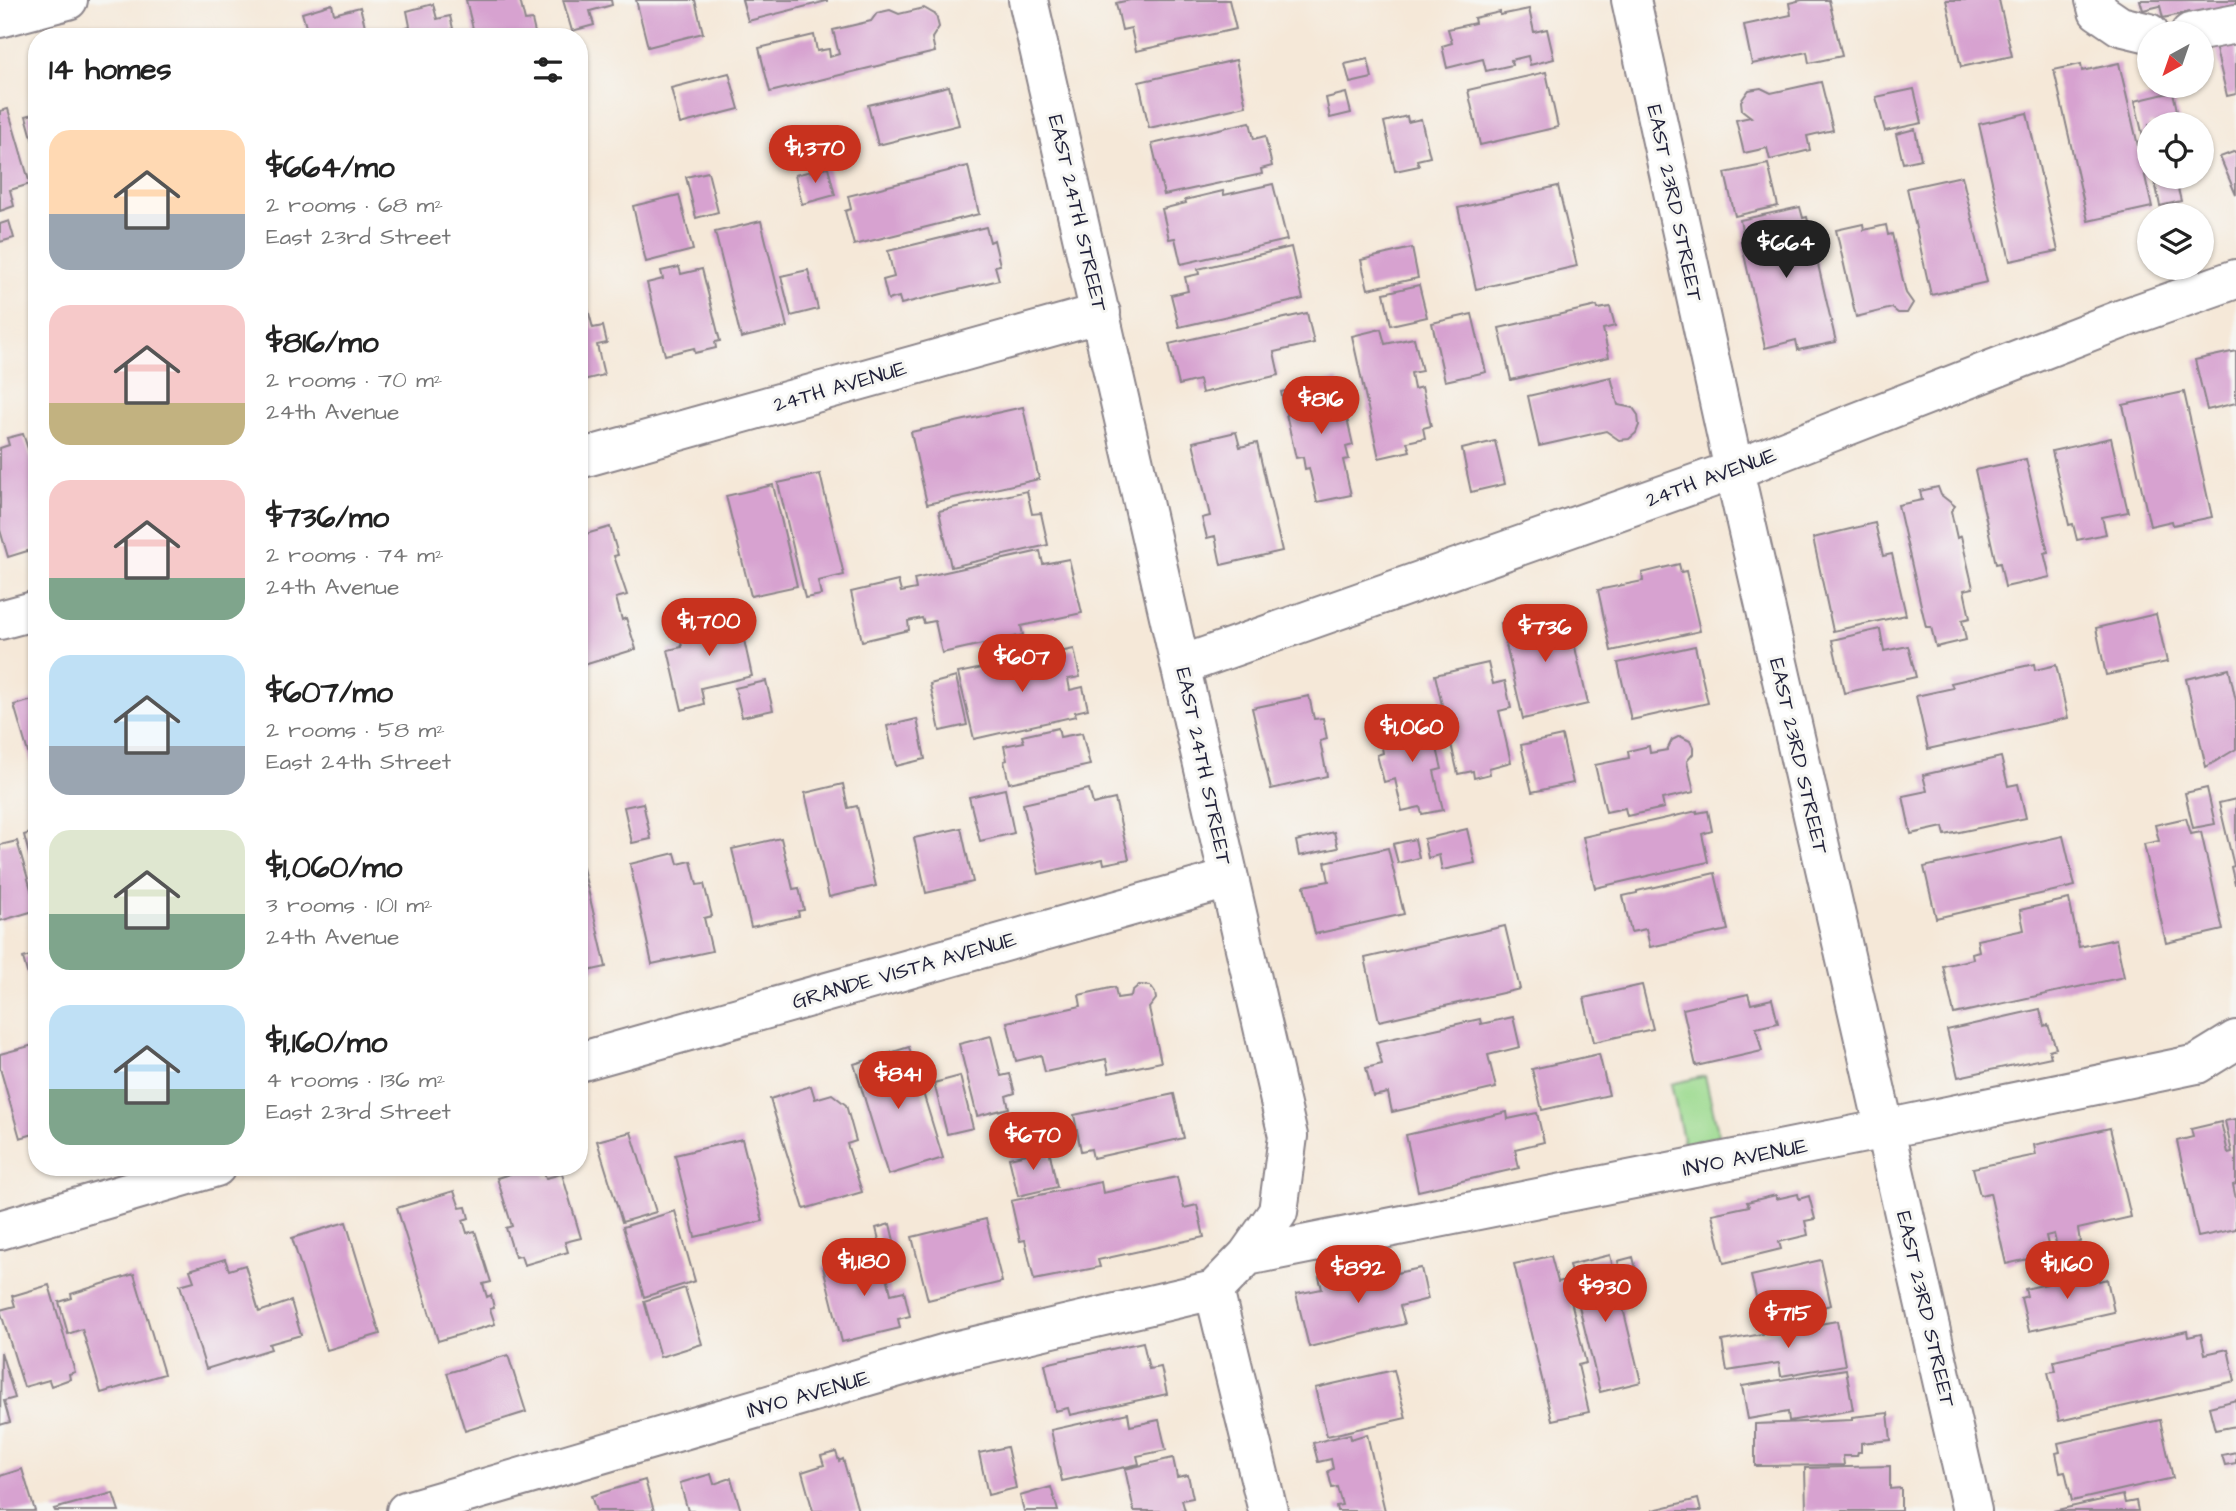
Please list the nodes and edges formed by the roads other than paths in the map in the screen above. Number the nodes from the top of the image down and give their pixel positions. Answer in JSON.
{"nodes":[{"id":1,"x":68,"y":0,"type":"edge"},
{"id":2,"x":1028,"y":0,"type":"edge"},
{"id":3,"x":1631,"y":0,"type":"edge"},
{"id":4,"x":2095,"y":0,"type":"edge"},
{"id":5,"x":0,"y":19,"type":"edge"},
{"id":6,"x":2236,"y":24,"type":"edge"},
{"id":7,"x":2214,"y":28,"type":"edge"},
{"id":8,"x":2137,"y":30,"type":"edge"},
{"id":9,"x":2236,"y":279,"type":"edge"},
{"id":10,"x":1101,"y":313,"type":"junction"},
{"id":11,"x":588,"y":456,"type":"edge"},
{"id":12,"x":1734,"y":470,"type":"junction"},
{"id":13,"x":28,"y":612,"type":"edge"},
{"id":14,"x":0,"y":620,"type":"edge"},
{"id":15,"x":1182,"y":665,"type":"junction"},
{"id":16,"x":1228,"y":879,"type":"junction"},
{"id":17,"x":2236,"y":1040,"type":"edge"},
{"id":18,"x":588,"y":1059,"type":"edge"},
{"id":19,"x":1885,"y":1129,"type":"junction"},
{"id":20,"x":185,"y":1176,"type":"edge"},
{"id":21,"x":0,"y":1230,"type":"edge"},
{"id":22,"x":1247,"y":1255,"type":"junction"},
{"id":23,"x":1214,"y":1290,"type":"junction"},
{"id":24,"x":406,"y":1511,"type":"edge"},
{"id":25,"x":1268,"y":1511,"type":"edge"},
{"id":26,"x":1972,"y":1511,"type":"edge"}],
"edges":[{"from":1,"to":5,"type":"street"},
{"from":2,"to":10,"type":"street","name":"EAST 24TH STREET"},
{"from":3,"to":12,"type":"street","name":"EAST 23RD STREET"},
{"from":4,"to":8,"type":"street"},
{"from":6,"to":7,"type":"street"},
{"from":9,"to":12,"type":"street","name":"24TH AVENUE"},
{"from":10,"to":11,"type":"street","name":"24TH AVENUE"},
{"from":10,"to":15,"type":"street","name":"EAST 24TH STREET"},
{"from":12,"to":15,"type":"street","name":"24TH AVENUE"},
{"from":12,"to":19,"type":"street","name":"EAST 23RD STREET"},
{"from":13,"to":14,"type":"street"},
{"from":15,"to":16,"type":"street","name":"EAST 24TH STREET"},
{"from":16,"to":18,"type":"street","name":"GRANDE VISTA AVENUE"},
{"from":16,"to":22,"type":"street","name":"EAST 24TH STREET"},
{"from":17,"to":19,"type":"street","name":"INYO AVENUE"},
{"from":19,"to":22,"type":"street","name":"INYO AVENUE"},
{"from":19,"to":26,"type":"street","name":"EAST 23RD STREET"},
{"from":20,"to":21,"type":"street"},
{"from":22,"to":23,"type":"street","name":"EAST 24TH STREET"},
{"from":23,"to":24,"type":"street","name":"INYO AVENUE"},
{"from":23,"to":25,"type":"street"}]}
